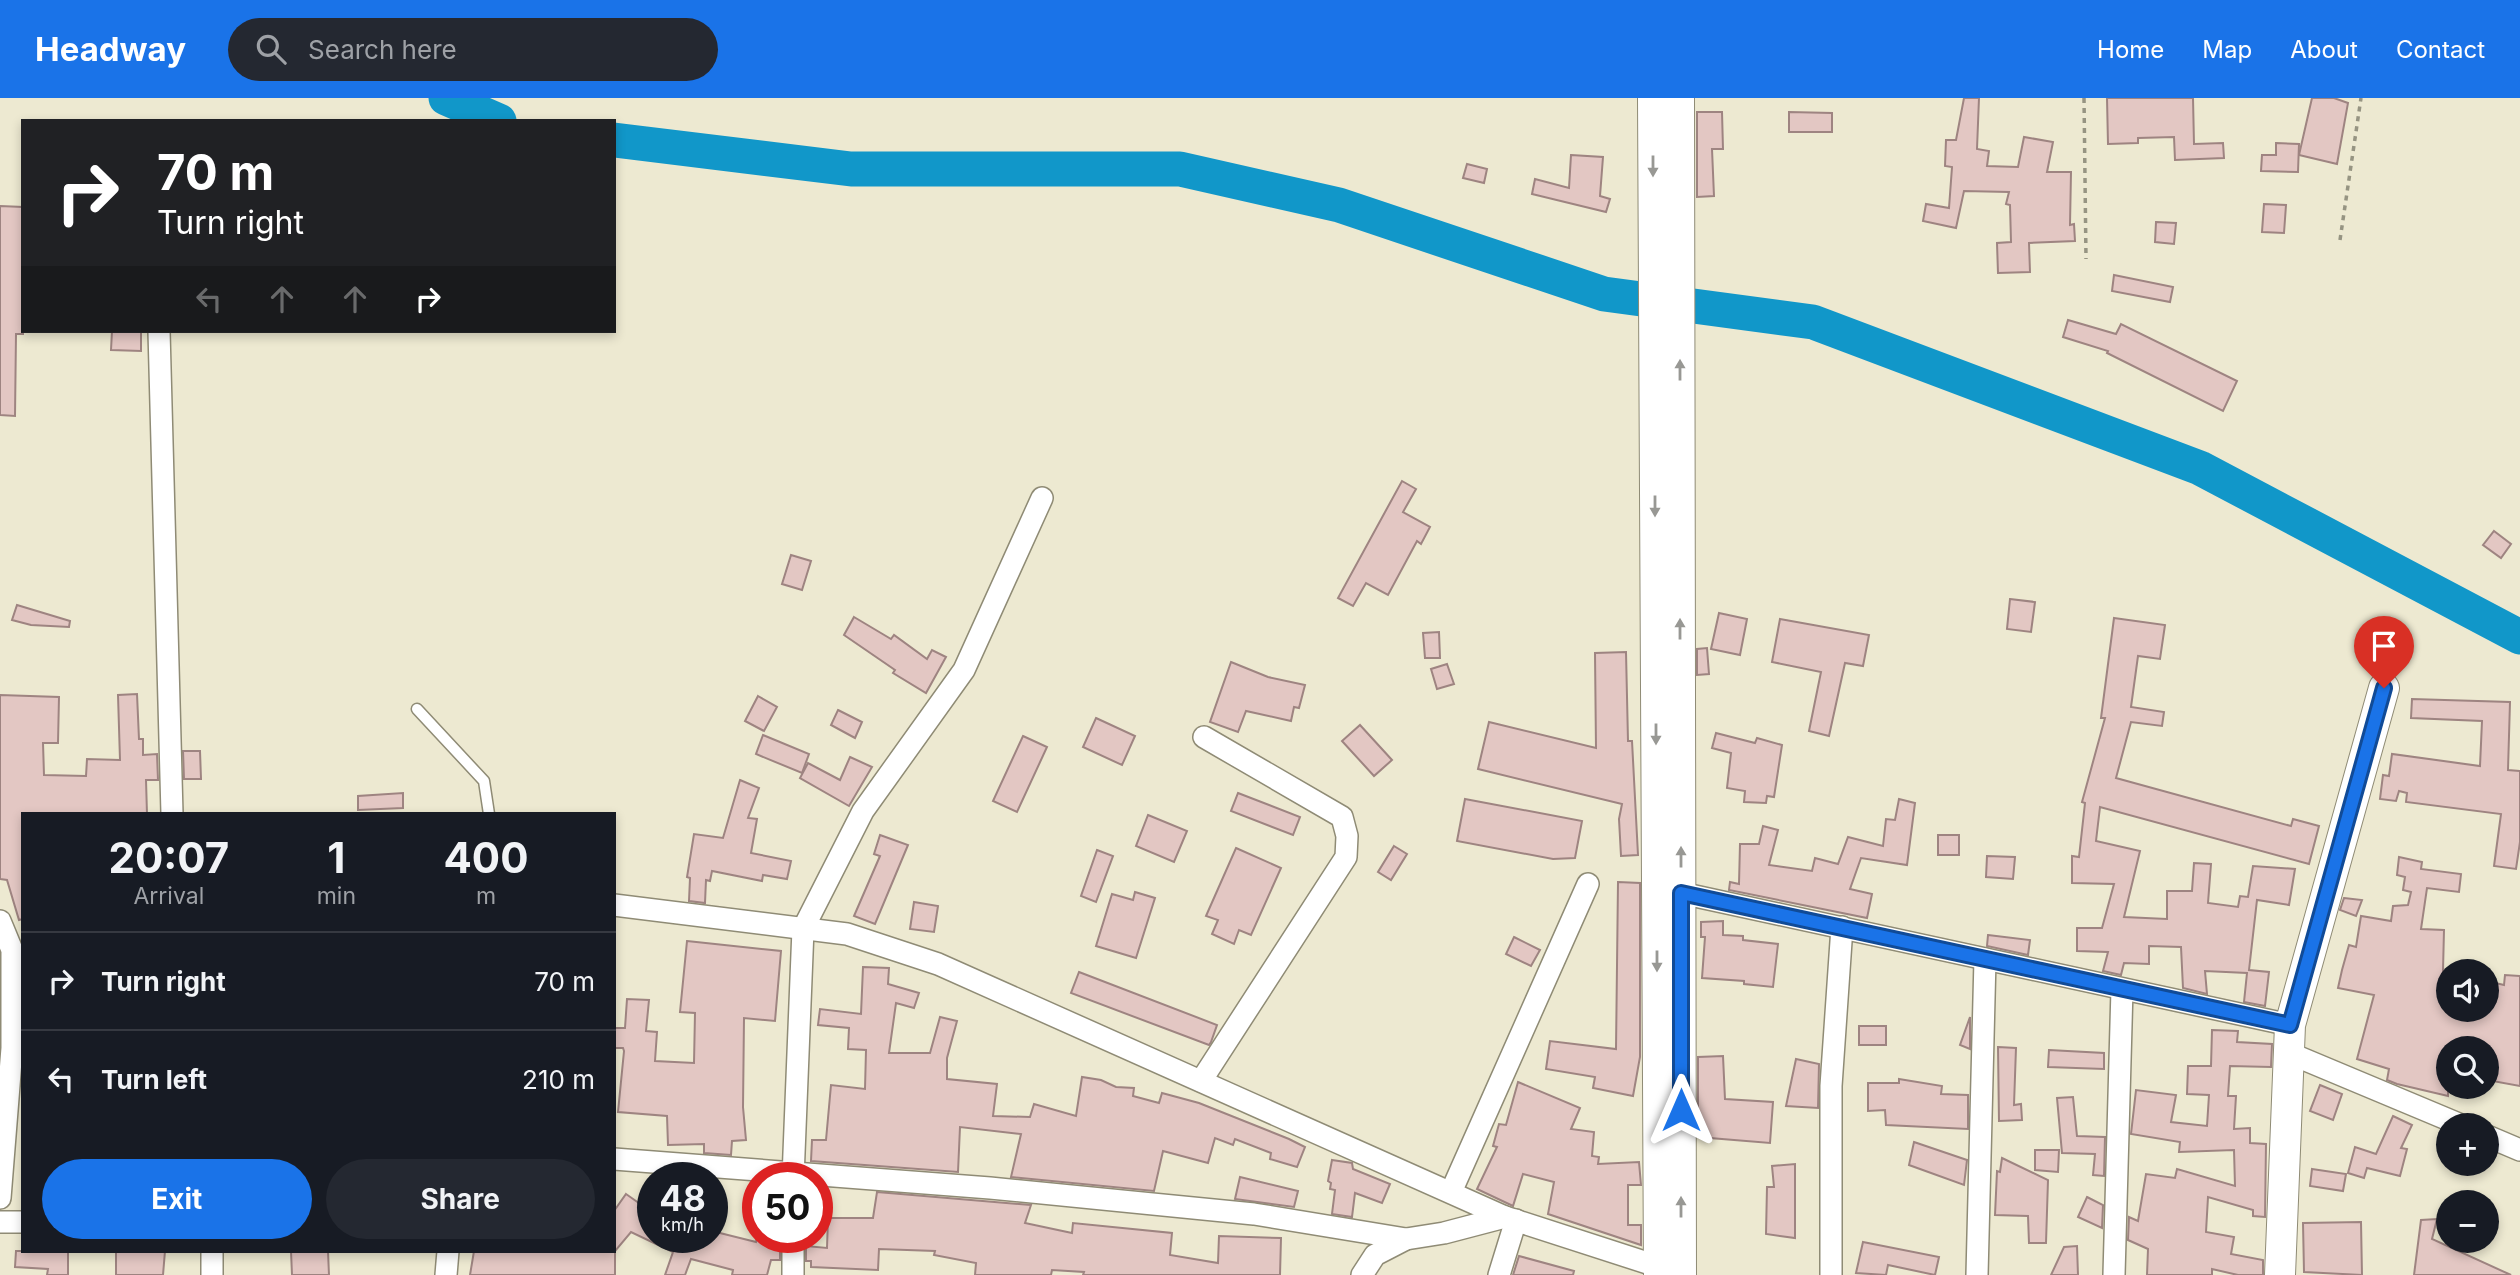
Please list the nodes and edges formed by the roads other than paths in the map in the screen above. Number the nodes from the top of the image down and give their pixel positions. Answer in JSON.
{"nodes":[{"id":1,"x":1653,"y":98,"type":"edge"},
{"id":2,"x":1679,"y":98,"type":"edge"},
{"id":3,"x":1667,"y":237,"type":"junction"},
{"id":4,"x":159,"y":333,"type":"edge"},
{"id":5,"x":1667,"y":438,"type":"junction"},
{"id":6,"x":1042,"y":498,"type":"dead end"},
{"id":7,"x":2384,"y":688,"type":"dead end"},
{"id":8,"x":416,"y":709,"type":"dead end"},
{"id":9,"x":1204,"y":737,"type":"dead end"},
{"id":10,"x":172,"y":812,"type":"edge"},
{"id":11,"x":489,"y":812,"type":"edge"},
{"id":12,"x":1588,"y":884,"type":"dead end"},
{"id":13,"x":1681,"y":893,"type":"junction"},
{"id":14,"x":616,"y":905,"type":"edge"},
{"id":15,"x":0,"y":921,"type":"edge"},
{"id":16,"x":1842,"y":928,"type":"junction"},
{"id":17,"x":803,"y":929,"type":"junction"},
{"id":18,"x":12,"y":950,"type":"edge"},
{"id":19,"x":1985,"y":959,"type":"junction"},
{"id":20,"x":2122,"y":989,"type":"junction"},
{"id":21,"x":2289,"y":1039,"type":"junction"},
{"id":22,"x":1201,"y":1081,"type":"junction"},
{"id":23,"x":10,"y":1096,"type":"edge"},
{"id":24,"x":2437,"y":1113,"type":"edge"},
{"id":25,"x":2499,"y":1141,"type":"edge"},
{"id":26,"x":2520,"y":1150,"type":"edge"},
{"id":27,"x":616,"y":1160,"type":"edge"},
{"id":28,"x":794,"y":1162,"type":"edge"},
{"id":29,"x":742,"y":1171,"type":"edge"},
{"id":30,"x":833,"y":1178,"type":"edge"},
{"id":31,"x":1451,"y":1192,"type":"junction"},
{"id":32,"x":0,"y":1198,"type":"edge"},
{"id":33,"x":1510,"y":1218,"type":"junction"},
{"id":34,"x":0,"y":1222,"type":"edge"},
{"id":35,"x":21,"y":1222,"type":"edge"},
{"id":36,"x":1406,"y":1239,"type":"junction"},
{"id":37,"x":212,"y":1253,"type":"edge"},
{"id":38,"x":448,"y":1253,"type":"edge"},
{"id":39,"x":793,"y":1253,"type":"edge"},
{"id":40,"x":1673,"y":1273,"type":"edge"},
{"id":41,"x":212,"y":1275,"type":"edge"},
{"id":42,"x":446,"y":1275,"type":"edge"},
{"id":43,"x":793,"y":1275,"type":"edge"},
{"id":44,"x":1362,"y":1275,"type":"edge"},
{"id":45,"x":1499,"y":1275,"type":"edge"},
{"id":46,"x":1831,"y":1275,"type":"edge"},
{"id":47,"x":1977,"y":1275,"type":"edge"},
{"id":48,"x":2114,"y":1275,"type":"edge"},
{"id":49,"x":2280,"y":1275,"type":"edge"}],
"edges":[{"from":1,"to":3,"type":"main road","one_way":true},
{"from":2,"to":3,"type":"main road"},
{"from":3,"to":5,"type":"main road"},
{"from":4,"to":10,"type":"street"},
{"from":13,"to":5,"type":"main road","one_way":true},
{"from":5,"to":40,"type":"main road","one_way":true},
{"from":6,"to":17,"type":"street"},
{"from":7,"to":21,"type":"main road"},
{"from":8,"to":11,"type":"lane"},
{"from":9,"to":22,"type":"street"},
{"from":12,"to":31,"type":"street"},
{"from":13,"to":16,"type":"street"},
{"from":40,"to":13,"type":"main road","one_way":true},
{"from":14,"to":17,"type":"street"},
{"from":15,"to":18,"type":"street"},
{"from":16,"to":19,"type":"street"},
{"from":16,"to":46,"type":"street"},
{"from":17,"to":22,"type":"street"},
{"from":17,"to":28,"type":"street"},
{"from":18,"to":23,"type":"street"},
{"from":19,"to":20,"type":"street"},
{"from":19,"to":47,"type":"street"},
{"from":20,"to":21,"type":"street"},
{"from":20,"to":48,"type":"street"},
{"from":21,"to":24,"type":"street"},
{"from":21,"to":49,"type":"main road"},
{"from":22,"to":31,"type":"street"},
{"from":23,"to":32,"type":"street"},
{"from":25,"to":26,"type":"street"},
{"from":27,"to":29,"type":"street"},
{"from":30,"to":36,"type":"street"},
{"from":31,"to":33,"type":"street"},
{"from":33,"to":36,"type":"street"},
{"from":33,"to":40,"type":"street"},
{"from":33,"to":45,"type":"street"},
{"from":34,"to":35,"type":"street"},
{"from":36,"to":44,"type":"street"},
{"from":37,"to":41,"type":"street"},
{"from":38,"to":42,"type":"street"},
{"from":39,"to":43,"type":"street"}]}
